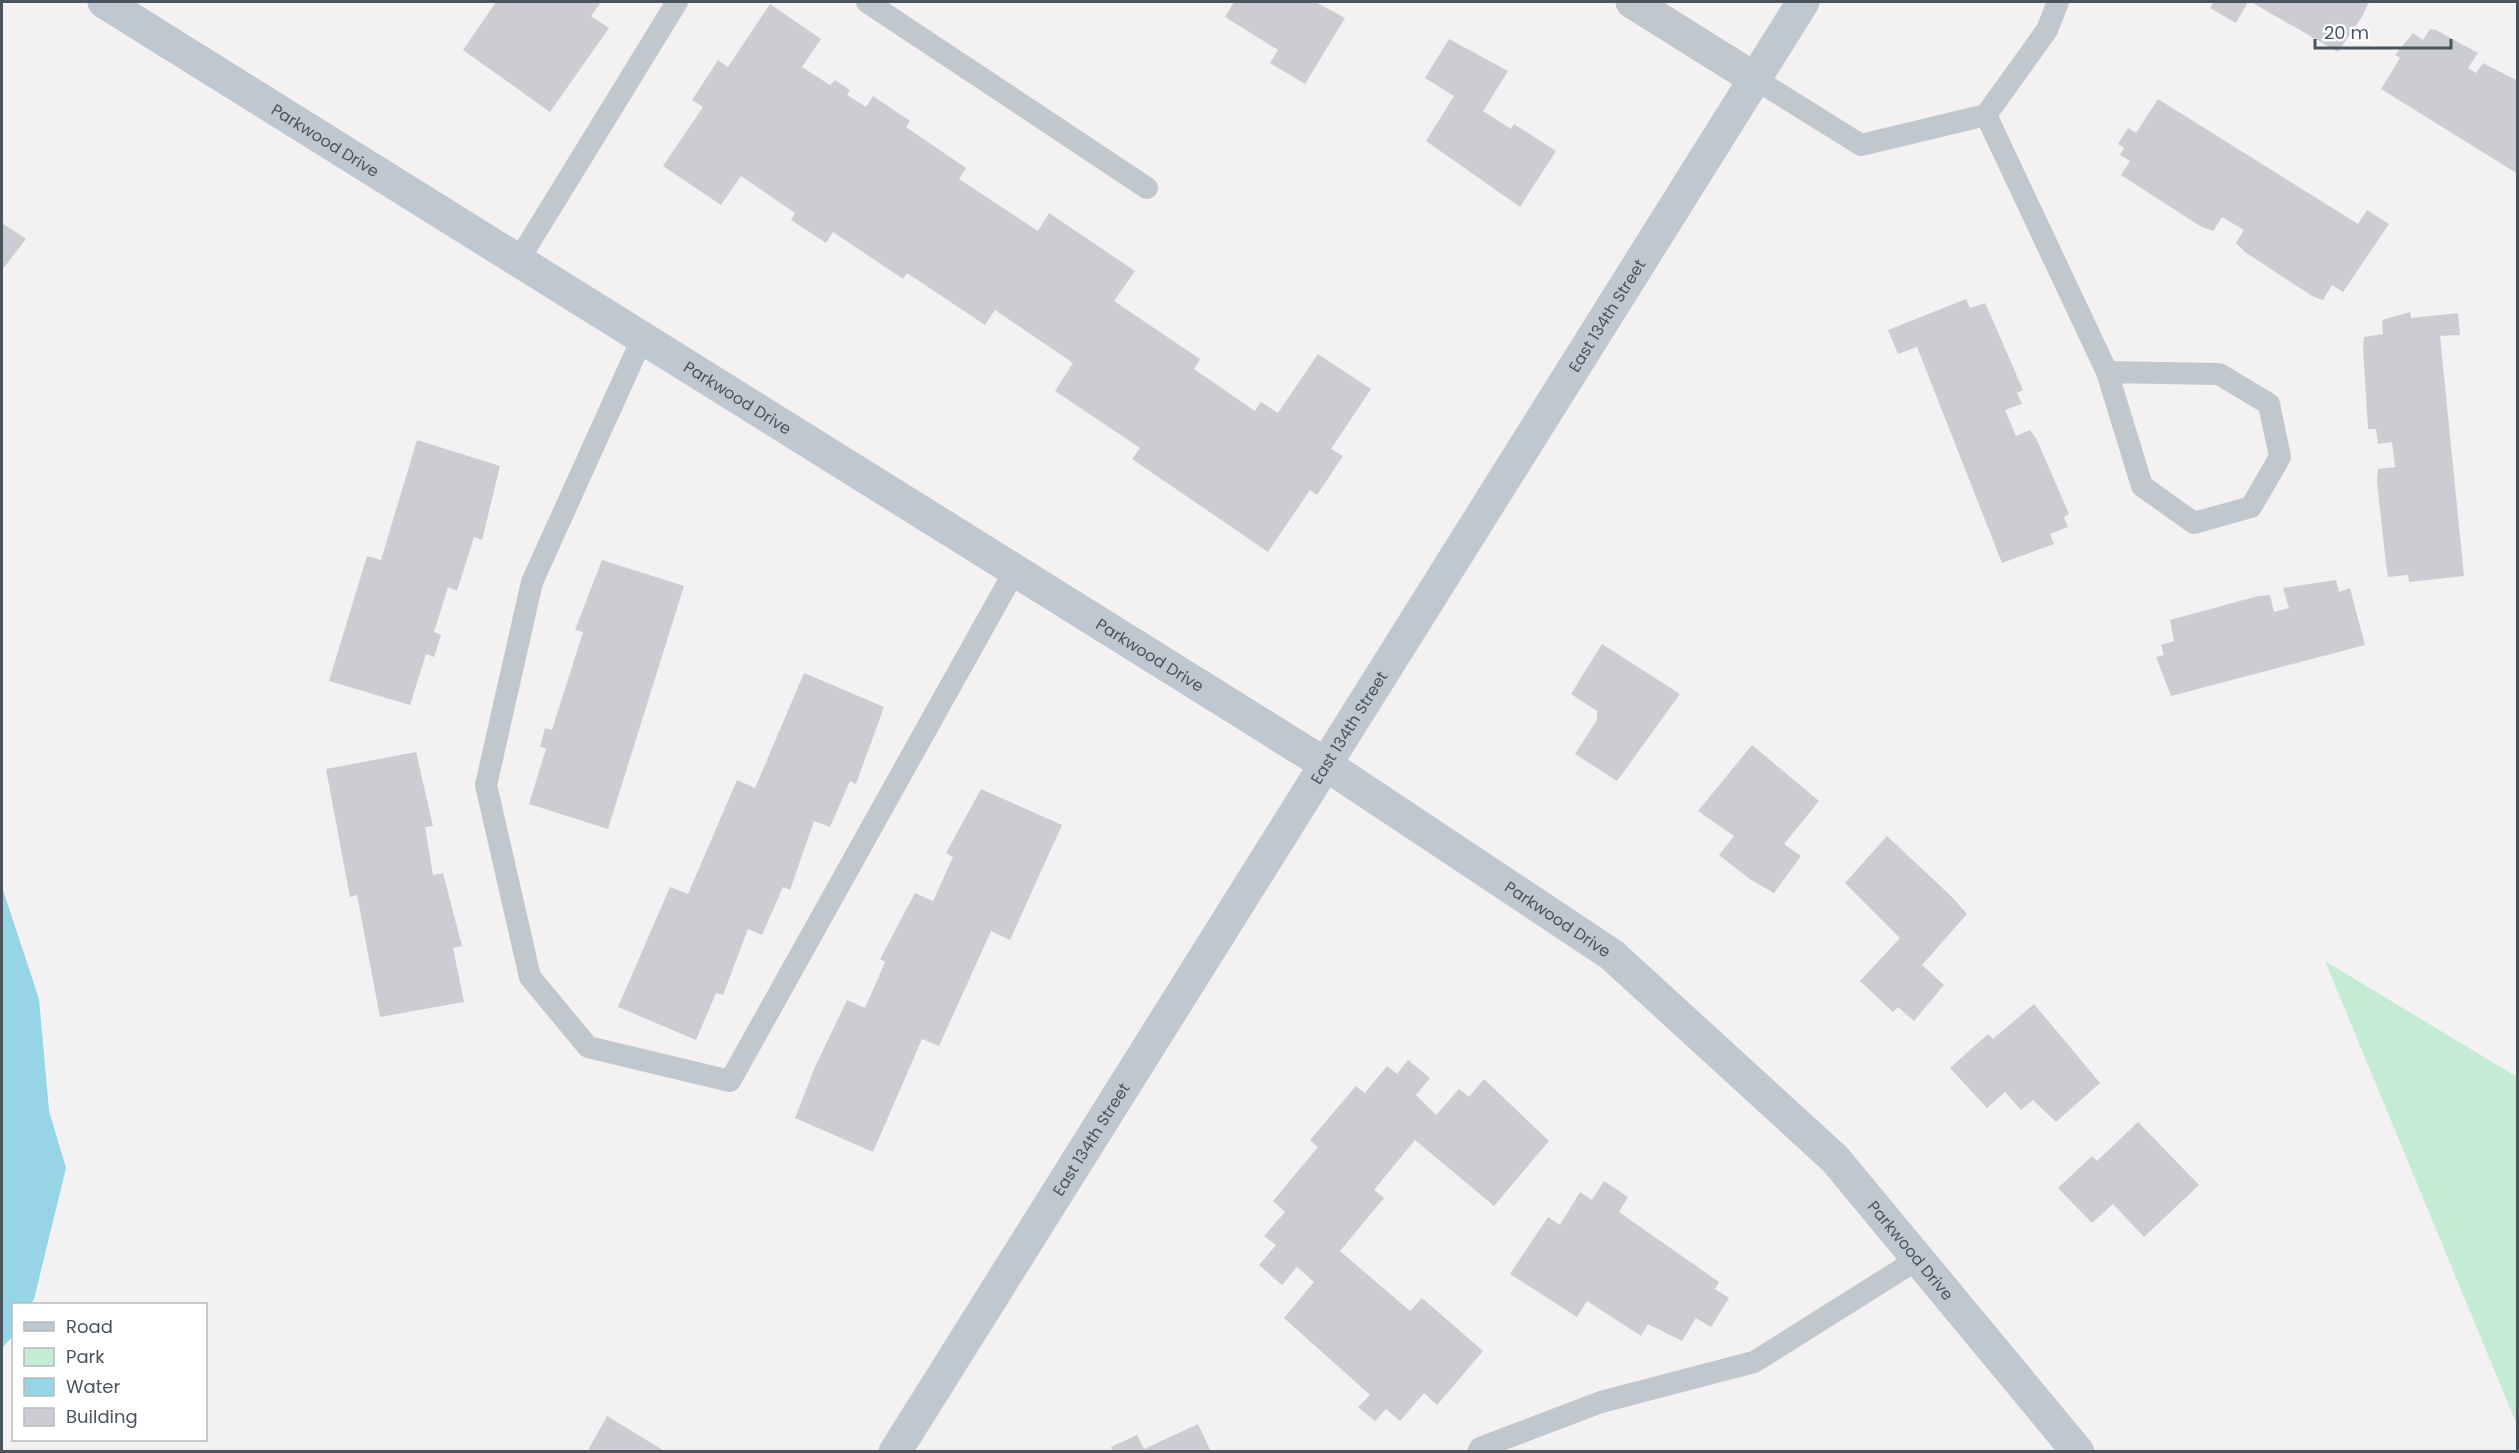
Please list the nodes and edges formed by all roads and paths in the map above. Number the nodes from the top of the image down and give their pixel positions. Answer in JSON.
{"nodes":[{"id":1,"x":104,"y":2,"type":"edge"},
{"id":2,"x":677,"y":2,"type":"edge"},
{"id":3,"x":867,"y":2,"type":"edge"},
{"id":4,"x":1632,"y":2,"type":"edge"},
{"id":5,"x":1803,"y":2,"type":"edge"},
{"id":6,"x":2058,"y":2,"type":"edge"},
{"id":7,"x":1755,"y":79,"type":"junction"},
{"id":8,"x":1986,"y":115,"type":"junction"},
{"id":9,"x":1147,"y":188,"type":"dead end"},
{"id":10,"x":518,"y":261,"type":"junction"},
{"id":11,"x":642,"y":339,"type":"junction"},
{"id":12,"x":2107,"y":372,"type":"junction"},
{"id":13,"x":1014,"y":572,"type":"junction"},
{"id":14,"x":1325,"y":764,"type":"junction"},
{"id":15,"x":1918,"y":1259,"type":"junction"},
{"id":16,"x":895,"y":1452,"type":"edge"},
{"id":17,"x":1478,"y":1452,"type":"edge"},
{"id":18,"x":2078,"y":1452,"type":"edge"}],
"edges":[{"from":1,"to":10,"type":"street","name":"Parkwood Drive"},
{"from":2,"to":10,"type":"lane"},
{"from":3,"to":9,"type":"lane"},
{"from":4,"to":7,"type":"street"},
{"from":5,"to":7,"type":"street","name":"East 134th Street"},
{"from":6,"to":8,"type":"lane"},
{"from":7,"to":8,"type":"lane"},
{"from":7,"to":14,"type":"street","name":"East 134th Street"},
{"from":8,"to":12,"type":"lane"},
{"from":10,"to":11,"type":"street","name":"Parkwood Drive"},
{"from":11,"to":13,"type":"street","name":"Parkwood Drive"},
{"from":11,"to":13,"type":"lane"},
{"from":12,"to":12,"type":"lane"},
{"from":13,"to":14,"type":"street","name":"Parkwood Drive"},
{"from":14,"to":15,"type":"street","name":"Parkwood Drive"},
{"from":14,"to":16,"type":"street","name":"East 134th Street"},
{"from":15,"to":17,"type":"lane"},
{"from":15,"to":18,"type":"street","name":"Parkwood Drive"}]}
